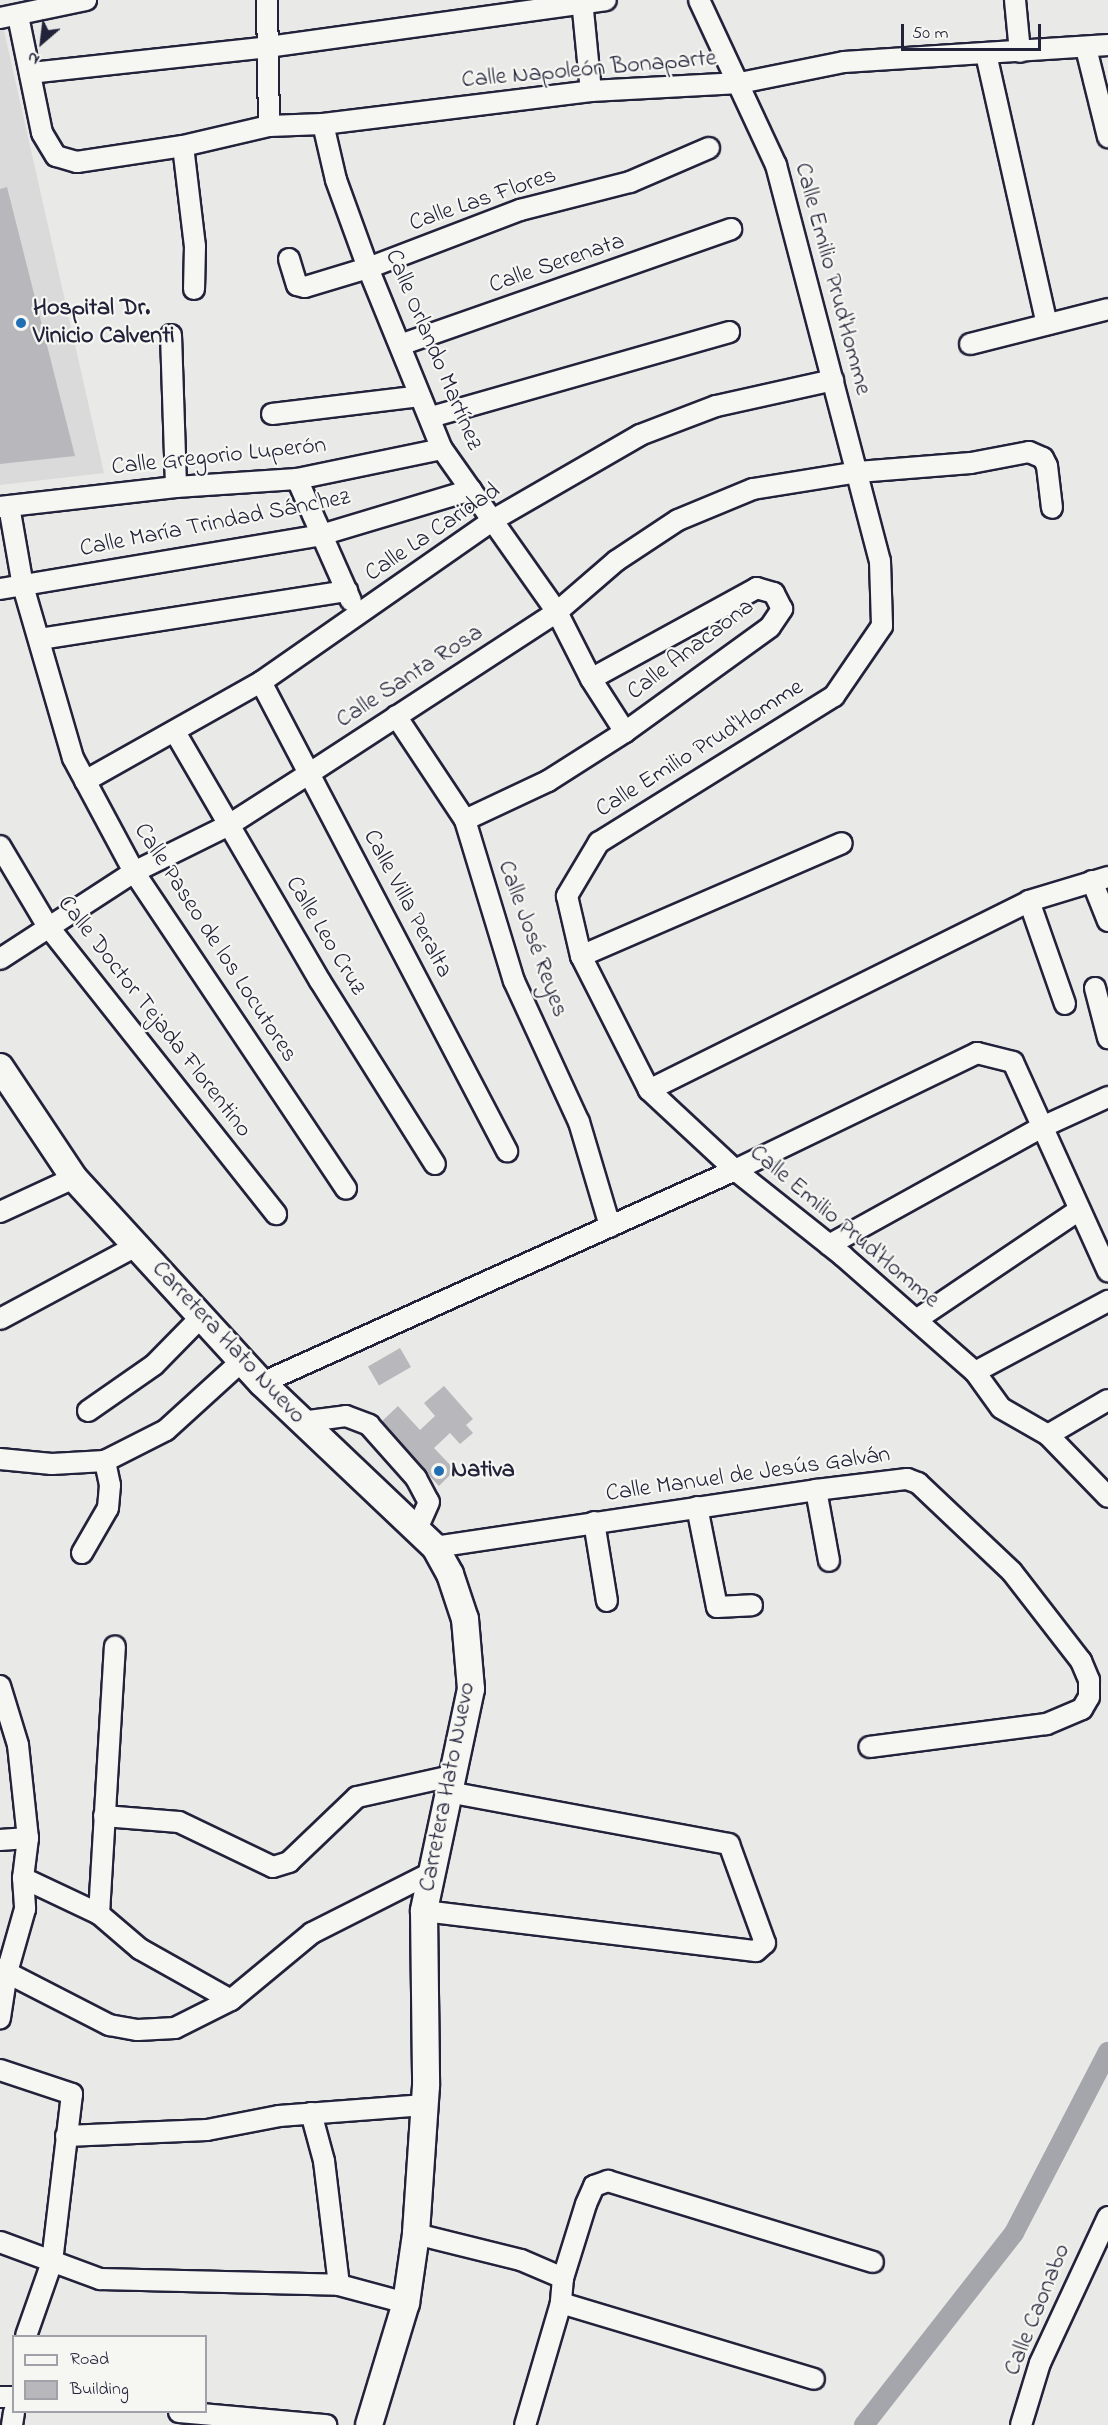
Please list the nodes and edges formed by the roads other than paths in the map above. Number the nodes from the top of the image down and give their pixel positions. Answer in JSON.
{"nodes":[{"id":1,"x":86,"y":0,"type":"edge"},
{"id":2,"x":267,"y":0,"type":"edge"},
{"id":3,"x":606,"y":0,"type":"edge"},
{"id":4,"x":1015,"y":0,"type":"edge"},
{"id":5,"x":706,"y":1,"type":"edge"},
{"id":6,"x":582,"y":2,"type":"edge"},
{"id":7,"x":9,"y":17,"type":"edge"},
{"id":8,"x":1108,"y":45,"type":"edge"},
{"id":9,"x":268,"y":47,"type":"junction"},
{"id":10,"x":1086,"y":48,"type":"junction"},
{"id":11,"x":1020,"y":52,"type":"junction"},
{"id":12,"x":986,"y":54,"type":"junction"},
{"id":13,"x":30,"y":73,"type":"junction"},
{"id":14,"x":740,"y":83,"type":"junction"},
{"id":15,"x":591,"y":91,"type":"junction"},
{"id":16,"x":323,"y":124,"type":"junction"},
{"id":17,"x":270,"y":126,"type":"junction"},
{"id":18,"x":1108,"y":137,"type":"edge"},
{"id":19,"x":183,"y":146,"type":"junction"},
{"id":20,"x":709,"y":148,"type":"dead end"},
{"id":21,"x":731,"y":229,"type":"dead end"},
{"id":22,"x":289,"y":259,"type":"dead end"},
{"id":23,"x":368,"y":268,"type":"junction"},
{"id":24,"x":194,"y":289,"type":"dead end"},
{"id":25,"x":1108,"y":309,"type":"edge"},
{"id":26,"x":1047,"y":324,"type":"junction"},
{"id":27,"x":729,"y":332,"type":"dead end"},
{"id":28,"x":171,"y":335,"type":"dead end"},
{"id":29,"x":970,"y":344,"type":"dead end"},
{"id":30,"x":400,"y":345,"type":"junction"},
{"id":31,"x":833,"y":380,"type":"junction"},
{"id":32,"x":420,"y":396,"type":"junction"},
{"id":33,"x":272,"y":414,"type":"dead end"},
{"id":34,"x":431,"y":417,"type":"junction"},
{"id":35,"x":442,"y":449,"type":"junction"},
{"id":36,"x":858,"y":472,"type":"junction"},
{"id":37,"x":297,"y":479,"type":"junction"},
{"id":38,"x":176,"y":487,"type":"junction"},
{"id":39,"x":471,"y":490,"type":"junction"},
{"id":40,"x":4,"y":507,"type":"edge"},
{"id":41,"x":1052,"y":508,"type":"dead end"},
{"id":42,"x":493,"y":520,"type":"junction"},
{"id":43,"x":321,"y":535,"type":"junction"},
{"id":44,"x":23,"y":586,"type":"junction"},
{"id":45,"x":0,"y":589,"type":"edge"},
{"id":46,"x":347,"y":591,"type":"junction"},
{"id":47,"x":557,"y":612,"type":"junction"},
{"id":48,"x":356,"y":615,"type":"junction"},
{"id":49,"x":40,"y":639,"type":"junction"},
{"id":50,"x":591,"y":679,"type":"junction"},
{"id":51,"x":261,"y":682,"type":"junction"},
{"id":52,"x":396,"y":716,"type":"junction"},
{"id":53,"x":175,"y":732,"type":"junction"},
{"id":54,"x":625,"y":732,"type":"junction"},
{"id":55,"x":310,"y":774,"type":"junction"},
{"id":56,"x":85,"y":781,"type":"junction"},
{"id":57,"x":465,"y":820,"type":"junction"},
{"id":58,"x":229,"y":825,"type":"junction"},
{"id":59,"x":842,"y":843,"type":"dead end"},
{"id":60,"x":0,"y":846,"type":"edge"},
{"id":61,"x":134,"y":872,"type":"junction"},
{"id":62,"x":1100,"y":879,"type":"edge"},
{"id":63,"x":1029,"y":901,"type":"junction"},
{"id":64,"x":1108,"y":921,"type":"edge"},
{"id":65,"x":47,"y":925,"type":"junction"},
{"id":66,"x":581,"y":956,"type":"junction"},
{"id":67,"x":0,"y":959,"type":"edge"},
{"id":68,"x":1095,"y":988,"type":"dead end"},
{"id":69,"x":1065,"y":1004,"type":"dead end"},
{"id":70,"x":1108,"y":1038,"type":"edge"},
{"id":71,"x":0,"y":1067,"type":"edge"},
{"id":72,"x":648,"y":1090,"type":"junction"},
{"id":73,"x":1108,"y":1097,"type":"edge"},
{"id":74,"x":1040,"y":1128,"type":"junction"},
{"id":75,"x":507,"y":1151,"type":"dead end"},
{"id":76,"x":435,"y":1164,"type":"dead end"},
{"id":77,"x":735,"y":1170,"type":"junction"},
{"id":78,"x":74,"y":1178,"type":"junction"},
{"id":79,"x":346,"y":1189,"type":"dead end"},
{"id":80,"x":1079,"y":1210,"type":"junction"},
{"id":81,"x":0,"y":1212,"type":"edge"},
{"id":82,"x":276,"y":1214,"type":"dead end"},
{"id":83,"x":610,"y":1226,"type":"junction"},
{"id":84,"x":829,"y":1245,"type":"junction"},
{"id":85,"x":136,"y":1246,"type":"junction"},
{"id":86,"x":1108,"y":1271,"type":"edge"},
{"id":87,"x":1108,"y":1301,"type":"edge"},
{"id":88,"x":202,"y":1316,"type":"junction"},
{"id":89,"x":0,"y":1319,"type":"edge"},
{"id":90,"x":916,"y":1320,"type":"junction"},
{"id":91,"x":243,"y":1360,"type":"junction"},
{"id":92,"x":975,"y":1372,"type":"junction"},
{"id":93,"x":262,"y":1383,"type":"junction"},
{"id":94,"x":1108,"y":1400,"type":"edge"},
{"id":95,"x":88,"y":1411,"type":"dead end"},
{"id":96,"x":302,"y":1422,"type":"junction"},
{"id":97,"x":1048,"y":1435,"type":"junction"},
{"id":98,"x":0,"y":1459,"type":"edge"},
{"id":99,"x":105,"y":1461,"type":"junction"},
{"id":100,"x":816,"y":1490,"type":"junction"},
{"id":101,"x":1108,"y":1497,"type":"edge"},
{"id":102,"x":697,"y":1507,"type":"junction"},
{"id":103,"x":594,"y":1522,"type":"junction"},
{"id":104,"x":426,"y":1538,"type":"junction"},
{"id":105,"x":82,"y":1553,"type":"dead end"},
{"id":106,"x":829,"y":1561,"type":"dead end"},
{"id":107,"x":607,"y":1601,"type":"dead end"},
{"id":108,"x":752,"y":1605,"type":"dead end"},
{"id":109,"x":115,"y":1646,"type":"dead end"},
{"id":110,"x":0,"y":1686,"type":"edge"},
{"id":111,"x":869,"y":1747,"type":"dead end"},
{"id":112,"x":450,"y":1784,"type":"junction"},
{"id":113,"x":104,"y":1816,"type":"junction"},
{"id":114,"x":28,"y":1838,"type":"junction"},
{"id":115,"x":0,"y":1840,"type":"edge"},
{"id":116,"x":429,"y":1874,"type":"junction"},
{"id":117,"x":23,"y":1878,"type":"junction"},
{"id":118,"x":424,"y":1911,"type":"junction"},
{"id":119,"x":99,"y":1914,"type":"junction"},
{"id":120,"x":4,"y":1971,"type":"edge"},
{"id":121,"x":231,"y":2000,"type":"junction"},
{"id":122,"x":0,"y":2018,"type":"edge"},
{"id":123,"x":0,"y":2070,"type":"edge"},
{"id":124,"x":425,"y":2104,"type":"junction"},
{"id":125,"x":311,"y":2113,"type":"junction"},
{"id":126,"x":66,"y":2136,"type":"junction"},
{"id":127,"x":1108,"y":2217,"type":"edge"},
{"id":128,"x":416,"y":2234,"type":"junction"},
{"id":129,"x":0,"y":2242,"type":"edge"},
{"id":130,"x":1100,"y":2249,"type":"edge"},
{"id":131,"x":52,"y":2262,"type":"junction"},
{"id":132,"x":873,"y":2262,"type":"dead end"},
{"id":133,"x":563,"y":2278,"type":"junction"},
{"id":134,"x":339,"y":2284,"type":"junction"},
{"id":135,"x":406,"y":2302,"type":"junction"},
{"id":136,"x":561,"y":2303,"type":"junction"},
{"id":137,"x":27,"y":2335,"type":"edge"},
{"id":138,"x":814,"y":2379,"type":"dead end"},
{"id":139,"x":190,"y":2413,"type":"edge"},
{"id":140,"x":326,"y":2425,"type":"edge"},
{"id":141,"x":369,"y":2425,"type":"edge"},
{"id":142,"x":525,"y":2425,"type":"edge"},
{"id":143,"x":1021,"y":2425,"type":"edge"}],
"edges":[{"from":1,"to":7,"type":"street"},
{"from":2,"to":9,"type":"street"},
{"from":3,"to":6,"type":"street"},
{"from":4,"to":11,"type":"street"},
{"from":5,"to":14,"type":"street","name":"Calle Emilio Prud'Homme"},
{"from":6,"to":9,"type":"street"},
{"from":6,"to":15,"type":"street"},
{"from":7,"to":13,"type":"street"},
{"from":8,"to":10,"type":"street","name":"Calle Napoleón Bonaparte"},
{"from":9,"to":13,"type":"street"},
{"from":9,"to":17,"type":"street"},
{"from":10,"to":11,"type":"street","name":"Calle Napoleón Bonaparte"},
{"from":10,"to":18,"type":"street"},
{"from":11,"to":12,"type":"street","name":"Calle Napoleón Bonaparte"},
{"from":12,"to":14,"type":"street","name":"Calle Napoleón Bonaparte"},
{"from":12,"to":26,"type":"street"},
{"from":13,"to":19,"type":"street","name":"Calle Napoleón Bonaparte"},
{"from":14,"to":15,"type":"street","name":"Calle Napoleón Bonaparte"},
{"from":14,"to":31,"type":"street","name":"Calle Emilio Prud'Homme"},
{"from":15,"to":16,"type":"street","name":"Calle Napoleón Bonaparte"},
{"from":16,"to":17,"type":"street","name":"Calle Napoleón Bonaparte"},
{"from":16,"to":23,"type":"street","name":"Calle Orlando Martínez"},
{"from":17,"to":19,"type":"street","name":"Calle Napoleón Bonaparte"},
{"from":19,"to":24,"type":"street"},
{"from":20,"to":23,"type":"street","name":"Calle Las Flores"},
{"from":21,"to":30,"type":"street","name":"Calle Serenata"},
{"from":22,"to":23,"type":"street","name":"Calle Las Flores"},
{"from":23,"to":30,"type":"street","name":"Calle Orlando Martínez"},
{"from":25,"to":26,"type":"street"},
{"from":26,"to":29,"type":"street"},
{"from":27,"to":34,"type":"street"},
{"from":28,"to":38,"type":"street"},
{"from":30,"to":32,"type":"street","name":"Calle Orlando Martínez"},
{"from":31,"to":36,"type":"street","name":"Calle Emilio Prud'Homme"},
{"from":31,"to":42,"type":"street","name":"Calle La Caridad"},
{"from":32,"to":33,"type":"street"},
{"from":32,"to":34,"type":"street","name":"Calle Orlando Martínez"},
{"from":34,"to":35,"type":"street","name":"Calle Orlando Martínez"},
{"from":35,"to":37,"type":"street","name":"Calle Gregorio Luperón"},
{"from":35,"to":39,"type":"street","name":"Calle Orlando Martínez"},
{"from":36,"to":41,"type":"street","name":"Calle Santa Rosa"},
{"from":36,"to":47,"type":"street","name":"Calle Santa Rosa"},
{"from":36,"to":66,"type":"street","name":"Calle Emilio Prud'Homme"},
{"from":37,"to":38,"type":"street","name":"Calle Gregorio Luperón"},
{"from":37,"to":43,"type":"street"},
{"from":38,"to":40,"type":"street","name":"Calle Gregorio Luperón"},
{"from":39,"to":42,"type":"street","name":"Calle Orlando Martínez"},
{"from":39,"to":43,"type":"street","name":"Calle María Trindad Sánchez"},
{"from":40,"to":44,"type":"street","name":"Calle Paseo de los Locutores"},
{"from":42,"to":47,"type":"street","name":"Calle Orlando Martínez"},
{"from":42,"to":48,"type":"street","name":"Calle La Caridad"},
{"from":43,"to":44,"type":"street","name":"Calle María Trindad Sánchez"},
{"from":43,"to":46,"type":"street"},
{"from":44,"to":45,"type":"street","name":"Calle María Trindad Sánchez"},
{"from":44,"to":49,"type":"street","name":"Calle Paseo de los Locutores"},
{"from":46,"to":48,"type":"street"},
{"from":46,"to":49,"type":"street"},
{"from":47,"to":50,"type":"street","name":"Calle Orlando Martínez"},
{"from":47,"to":52,"type":"street","name":"Calle Santa Rosa"},
{"from":48,"to":51,"type":"street","name":"Calle La Caridad"},
{"from":49,"to":56,"type":"street","name":"Calle Paseo de los Locutores"},
{"from":50,"to":54,"type":"street","name":"Calle Orlando Martínez"},
{"from":50,"to":54,"type":"street","name":"Calle Anacaona"},
{"from":51,"to":53,"type":"street","name":"Calle La Caridad"},
{"from":51,"to":55,"type":"street","name":"Calle Villa Peralta"},
{"from":52,"to":55,"type":"street","name":"Calle Santa Rosa"},
{"from":52,"to":57,"type":"street","name":"Calle José Reyes"},
{"from":53,"to":56,"type":"street","name":"Calle La Caridad"},
{"from":53,"to":58,"type":"street","name":"Calle Leo Cruz"},
{"from":54,"to":57,"type":"street","name":"Calle Anacaona"},
{"from":55,"to":58,"type":"street","name":"Calle Santa Rosa"},
{"from":55,"to":75,"type":"street","name":"Calle Villa Peralta"},
{"from":56,"to":61,"type":"street","name":"Calle Paseo de los Locutores"},
{"from":57,"to":83,"type":"street","name":"Calle José Reyes"},
{"from":58,"to":61,"type":"street","name":"Calle Santa Rosa"},
{"from":58,"to":76,"type":"street","name":"Calle Leo Cruz"},
{"from":59,"to":66,"type":"street"},
{"from":60,"to":65,"type":"street","name":"Calle Doctor Tejada Florentino"},
{"from":61,"to":65,"type":"street","name":"Calle Santa Rosa"},
{"from":61,"to":79,"type":"street","name":"Calle Paseo de los Locutores"},
{"from":62,"to":63,"type":"street"},
{"from":62,"to":64,"type":"street"},
{"from":63,"to":69,"type":"street"},
{"from":63,"to":72,"type":"street"},
{"from":65,"to":67,"type":"street","name":"Calle Santa Rosa"},
{"from":65,"to":82,"type":"street","name":"Calle Doctor Tejada Florentino"},
{"from":66,"to":72,"type":"street","name":"Calle Emilio Prud'Homme"},
{"from":68,"to":70,"type":"street"},
{"from":71,"to":78,"type":"main road","name":"Carretera Hato Nuevo"},
{"from":72,"to":77,"type":"street","name":"Calle Emilio Prud'Homme"},
{"from":73,"to":74,"type":"street"},
{"from":74,"to":77,"type":"street"},
{"from":74,"to":80,"type":"street"},
{"from":74,"to":84,"type":"street"},
{"from":77,"to":83,"type":"street"},
{"from":77,"to":84,"type":"street","name":"Calle Emilio Prud'Homme"},
{"from":78,"to":81,"type":"street"},
{"from":78,"to":85,"type":"main road","name":"Carretera Hato Nuevo"},
{"from":80,"to":86,"type":"street"},
{"from":80,"to":90,"type":"street"},
{"from":83,"to":93,"type":"street"},
{"from":84,"to":90,"type":"street","name":"Calle Emilio Prud'Homme"},
{"from":85,"to":88,"type":"main road","name":"Carretera Hato Nuevo"},
{"from":85,"to":89,"type":"street"},
{"from":87,"to":92,"type":"street"},
{"from":88,"to":91,"type":"main road","name":"Carretera Hato Nuevo"},
{"from":88,"to":95,"type":"street"},
{"from":90,"to":92,"type":"street","name":"Calle Emilio Prud'Homme"},
{"from":91,"to":93,"type":"main road","name":"Carretera Hato Nuevo"},
{"from":91,"to":99,"type":"street"},
{"from":92,"to":97,"type":"street","name":"Calle Emilio Prud'Homme"},
{"from":93,"to":96,"type":"main road","name":"Carretera Hato Nuevo"},
{"from":94,"to":97,"type":"street"},
{"from":96,"to":104,"type":"main road","name":"Carretera Hato Nuevo"},
{"from":96,"to":104,"type":"street"},
{"from":97,"to":101,"type":"street","name":"Calle Emilio Prud'Homme"},
{"from":98,"to":99,"type":"street"},
{"from":99,"to":105,"type":"street"},
{"from":100,"to":102,"type":"street","name":"Calle Manuel de Jesús Galván"},
{"from":100,"to":106,"type":"street"},
{"from":100,"to":111,"type":"street","name":"Calle Manuel de Jesús Galván"},
{"from":102,"to":103,"type":"street","name":"Calle Manuel de Jesús Galván"},
{"from":102,"to":108,"type":"street"},
{"from":103,"to":104,"type":"street","name":"Calle Manuel de Jesús Galván"},
{"from":103,"to":107,"type":"street"},
{"from":104,"to":112,"type":"main road","name":"Carretera Hato Nuevo"},
{"from":109,"to":113,"type":"street"},
{"from":110,"to":114,"type":"street"},
{"from":112,"to":113,"type":"street"},
{"from":112,"to":116,"type":"main road","name":"Carretera Hato Nuevo"},
{"from":112,"to":118,"type":"street"},
{"from":113,"to":119,"type":"street"},
{"from":114,"to":115,"type":"street"},
{"from":114,"to":117,"type":"street"},
{"from":116,"to":118,"type":"main road","name":"Carretera Hato Nuevo"},
{"from":116,"to":121,"type":"street"},
{"from":117,"to":119,"type":"street"},
{"from":117,"to":120,"type":"street"},
{"from":118,"to":124,"type":"main road","name":"Carretera Hato Nuevo"},
{"from":119,"to":121,"type":"street"},
{"from":120,"to":121,"type":"street"},
{"from":120,"to":122,"type":"street"},
{"from":123,"to":126,"type":"street"},
{"from":124,"to":125,"type":"street"},
{"from":124,"to":128,"type":"main road","name":"Carretera Hato Nuevo"},
{"from":125,"to":126,"type":"street"},
{"from":125,"to":134,"type":"street"},
{"from":126,"to":131,"type":"street"},
{"from":127,"to":130,"type":"street","name":"Calle Caonabo"},
{"from":128,"to":133,"type":"street"},
{"from":128,"to":135,"type":"main road","name":"Carretera Hato Nuevo"},
{"from":129,"to":131,"type":"street"},
{"from":130,"to":143,"type":"street","name":"Calle Caonabo"},
{"from":131,"to":134,"type":"street"},
{"from":131,"to":137,"type":"street"},
{"from":132,"to":133,"type":"street"},
{"from":133,"to":136,"type":"street"},
{"from":134,"to":135,"type":"street"},
{"from":135,"to":141,"type":"main road","name":"Carretera Hato Nuevo"},
{"from":136,"to":138,"type":"street"},
{"from":136,"to":142,"type":"street"},
{"from":139,"to":140,"type":"street"}]}
